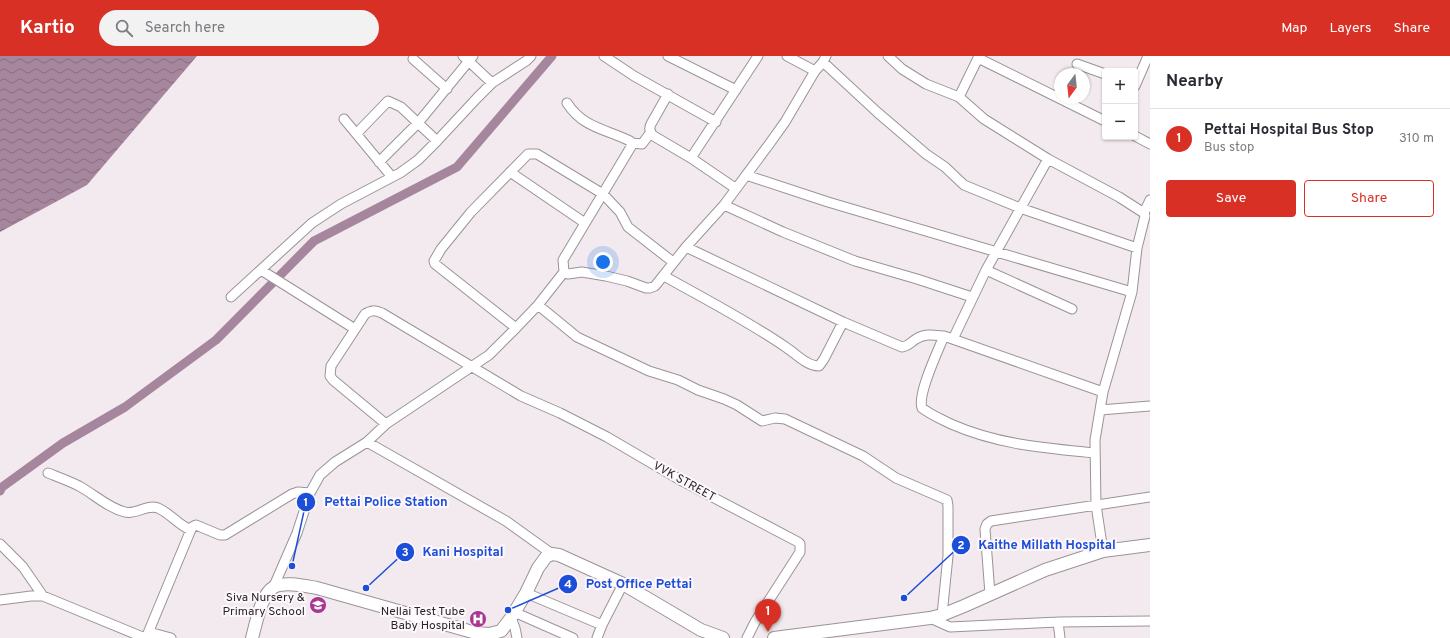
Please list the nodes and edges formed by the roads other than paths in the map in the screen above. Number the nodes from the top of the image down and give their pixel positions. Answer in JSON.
{"nodes":[{"id":1,"x":531,"y":56,"type":"edge"},
{"id":2,"x":604,"y":56,"type":"edge"},
{"id":3,"x":668,"y":56,"type":"edge"},
{"id":4,"x":758,"y":56,"type":"edge"},
{"id":5,"x":787,"y":56,"type":"edge"},
{"id":6,"x":888,"y":56,"type":"edge"},
{"id":7,"x":1148,"y":56,"type":"edge"},
{"id":8,"x":979,"y":57,"type":"edge"},
{"id":9,"x":413,"y":58,"type":"dead end"},
{"id":10,"x":469,"y":58,"type":"edge"},
{"id":11,"x":825,"y":59,"type":"edge"},
{"id":12,"x":1077,"y":64,"type":"dead end"},
{"id":13,"x":816,"y":71,"type":"junction"},
{"id":14,"x":1102,"y":73,"type":"edge"},
{"id":15,"x":1138,"y":78,"type":"edge"},
{"id":16,"x":492,"y":83,"type":"junction"},
{"id":17,"x":447,"y":89,"type":"junction"},
{"id":18,"x":736,"y":90,"type":"junction"},
{"id":19,"x":668,"y":94,"type":"junction"},
{"id":20,"x":958,"y":97,"type":"junction"},
{"id":21,"x":567,"y":103,"type":"dead end"},
{"id":22,"x":1102,"y":118,"type":"edge"},
{"id":23,"x":344,"y":119,"type":"dead end"},
{"id":24,"x":418,"y":122,"type":"junction"},
{"id":25,"x":716,"y":122,"type":"junction"},
{"id":26,"x":651,"y":132,"type":"junction"},
{"id":27,"x":356,"y":134,"type":"junction"},
{"id":28,"x":1138,"y":138,"type":"edge"},
{"id":29,"x":437,"y":141,"type":"junction"},
{"id":30,"x":632,"y":143,"type":"junction"},
{"id":31,"x":1150,"y":144,"type":"edge"},
{"id":32,"x":692,"y":158,"type":"junction"},
{"id":33,"x":1048,"y":159,"type":"junction"},
{"id":34,"x":379,"y":162,"type":"junction"},
{"id":35,"x":510,"y":172,"type":"junction"},
{"id":36,"x":746,"y":175,"type":"junction"},
{"id":37,"x":392,"y":177,"type":"junction"},
{"id":38,"x":735,"y":188,"type":"junction"},
{"id":39,"x":603,"y":194,"type":"junction"},
{"id":40,"x":1150,"y":200,"type":"edge"},
{"id":41,"x":724,"y":205,"type":"junction"},
{"id":42,"x":1020,"y":208,"type":"junction"},
{"id":43,"x":1146,"y":219,"type":"edge"},
{"id":44,"x":585,"y":223,"type":"junction"},
{"id":45,"x":686,"y":247,"type":"junction"},
{"id":46,"x":1137,"y":248,"type":"junction"},
{"id":47,"x":996,"y":251,"type":"junction"},
{"id":48,"x":674,"y":262,"type":"junction"},
{"id":49,"x":261,"y":270,"type":"junction"},
{"id":50,"x":986,"y":270,"type":"junction"},
{"id":51,"x":564,"y":272,"type":"junction"},
{"id":52,"x":664,"y":276,"type":"junction"},
{"id":53,"x":1132,"y":292,"type":"junction"},
{"id":54,"x":231,"y":297,"type":"dead end"},
{"id":55,"x":972,"y":297,"type":"junction"},
{"id":56,"x":538,"y":305,"type":"junction"},
{"id":57,"x":1072,"y":309,"type":"dead end"},
{"id":58,"x":843,"y":322,"type":"junction"},
{"id":59,"x":516,"y":328,"type":"junction"},
{"id":60,"x":355,"y":329,"type":"junction"},
{"id":61,"x":949,"y":338,"type":"junction"},
{"id":62,"x":472,"y":367,"type":"junction"},
{"id":63,"x":1103,"y":392,"type":"junction"},
{"id":64,"x":1150,"y":406,"type":"edge"},
{"id":65,"x":1100,"y":410,"type":"junction"},
{"id":66,"x":386,"y":424,"type":"junction"},
{"id":67,"x":367,"y":442,"type":"junction"},
{"id":68,"x":1095,"y":453,"type":"junction"},
{"id":69,"x":48,"y":473,"type":"dead end"},
{"id":70,"x":310,"y":493,"type":"junction"},
{"id":71,"x":1150,"y":497,"type":"edge"},
{"id":72,"x":1096,"y":505,"type":"junction"},
{"id":73,"x":191,"y":530,"type":"junction"},
{"id":74,"x":0,"y":544,"type":"edge"},
{"id":75,"x":1150,"y":545,"type":"edge"},
{"id":76,"x":1102,"y":551,"type":"junction"},
{"id":77,"x":552,"y":554,"type":"junction"},
{"id":78,"x":623,"y":584,"type":"junction"},
{"id":79,"x":274,"y":586,"type":"junction"},
{"id":80,"x":526,"y":593,"type":"junction"},
{"id":81,"x":990,"y":594,"type":"junction"},
{"id":82,"x":43,"y":596,"type":"junction"},
{"id":83,"x":0,"y":600,"type":"edge"},
{"id":84,"x":513,"y":615,"type":"junction"},
{"id":85,"x":942,"y":615,"type":"junction"},
{"id":86,"x":930,"y":618,"type":"junction"},
{"id":87,"x":1150,"y":621,"type":"edge"},
{"id":88,"x":1058,"y":622,"type":"junction"},
{"id":89,"x":602,"y":624,"type":"junction"},
{"id":90,"x":700,"y":634,"type":"edge"},
{"id":91,"x":147,"y":636,"type":"edge"},
{"id":92,"x":171,"y":638,"type":"edge"},
{"id":93,"x":252,"y":638,"type":"edge"},
{"id":94,"x":517,"y":638,"type":"edge"},
{"id":95,"x":573,"y":638,"type":"edge"},
{"id":96,"x":597,"y":638,"type":"edge"},
{"id":97,"x":723,"y":638,"type":"edge"},
{"id":98,"x":747,"y":638,"type":"edge"},
{"id":99,"x":774,"y":638,"type":"edge"},
{"id":100,"x":1060,"y":638,"type":"edge"}],
"edges":[{"from":1,"to":16,"type":"street"},
{"from":2,"to":19,"type":"street"},
{"from":3,"to":18,"type":"street"},
{"from":4,"to":18,"type":"street"},
{"from":5,"to":13,"type":"street"},
{"from":6,"to":20,"type":"street"},
{"from":7,"to":15,"type":"street"},
{"from":8,"to":20,"type":"street"},
{"from":8,"to":22,"type":"street"},
{"from":9,"to":17,"type":"street"},
{"from":10,"to":16,"type":"street"},
{"from":10,"to":17,"type":"street"},
{"from":11,"to":13,"type":"street"},
{"from":11,"to":42,"type":"street"},
{"from":12,"to":14,"type":"street"},
{"from":13,"to":36,"type":"street"},
{"from":16,"to":29,"type":"street"},
{"from":17,"to":24,"type":"street"},
{"from":18,"to":25,"type":"street"},
{"from":19,"to":25,"type":"street"},
{"from":19,"to":26,"type":"street"},
{"from":20,"to":33,"type":"street"},
{"from":21,"to":30,"type":"street"},
{"from":23,"to":27,"type":"street"},
{"from":24,"to":27,"type":"street"},
{"from":24,"to":29,"type":"street"},
{"from":24,"to":34,"type":"street"},
{"from":25,"to":32,"type":"street"},
{"from":26,"to":30,"type":"street"},
{"from":26,"to":32,"type":"street"},
{"from":27,"to":34,"type":"street"},
{"from":28,"to":31,"type":"street"},
{"from":29,"to":37,"type":"street"},
{"from":30,"to":39,"type":"street"},
{"from":32,"to":38,"type":"street"},
{"from":33,"to":42,"type":"street"},
{"from":33,"to":43,"type":"street"},
{"from":34,"to":37,"type":"street"},
{"from":35,"to":39,"type":"street"},
{"from":35,"to":44,"type":"street"},
{"from":35,"to":59,"type":"street"},
{"from":36,"to":38,"type":"street"},
{"from":36,"to":47,"type":"street"},
{"from":37,"to":49,"type":"street"},
{"from":38,"to":41,"type":"street"},
{"from":39,"to":44,"type":"street"},
{"from":39,"to":48,"type":"street"},
{"from":40,"to":43,"type":"street"},
{"from":41,"to":45,"type":"street"},
{"from":41,"to":55,"type":"street"},
{"from":42,"to":46,"type":"street"},
{"from":42,"to":47,"type":"street"},
{"from":43,"to":46,"type":"street"},
{"from":44,"to":51,"type":"street"},
{"from":45,"to":48,"type":"street"},
{"from":45,"to":58,"type":"street"},
{"from":46,"to":53,"type":"street"},
{"from":47,"to":50,"type":"street"},
{"from":47,"to":53,"type":"street"},
{"from":48,"to":52,"type":"street"},
{"from":49,"to":54,"type":"street"},
{"from":49,"to":60,"type":"street"},
{"from":50,"to":55,"type":"street"},
{"from":50,"to":57,"type":"street"},
{"from":51,"to":52,"type":"street"},
{"from":51,"to":56,"type":"street"},
{"from":52,"to":58,"type":"street"},
{"from":53,"to":63,"type":"street"},
{"from":55,"to":61,"type":"street"},
{"from":56,"to":59,"type":"street"},
{"from":56,"to":85,"type":"street"},
{"from":58,"to":61,"type":"street"},
{"from":59,"to":62,"type":"street"},
{"from":60,"to":62,"type":"street"},
{"from":60,"to":66,"type":"street"},
{"from":61,"to":63,"type":"street"},
{"from":61,"to":68,"type":"street"},
{"from":62,"to":66,"type":"street"},
{"from":62,"to":98,"type":"street","name":"VVK STREET"},
{"from":63,"to":65,"type":"street"},
{"from":64,"to":65,"type":"street"},
{"from":65,"to":68,"type":"street"},
{"from":66,"to":67,"type":"street"},
{"from":67,"to":70,"type":"street"},
{"from":67,"to":77,"type":"street"},
{"from":68,"to":72,"type":"street"},
{"from":69,"to":73,"type":"street"},
{"from":70,"to":73,"type":"street"},
{"from":70,"to":79,"type":"street"},
{"from":71,"to":72,"type":"street"},
{"from":72,"to":76,"type":"street"},
{"from":72,"to":81,"type":"street"},
{"from":73,"to":91,"type":"street"},
{"from":74,"to":82,"type":"street"},
{"from":75,"to":76,"type":"main road"},
{"from":76,"to":81,"type":"main road"},
{"from":77,"to":78,"type":"main road"},
{"from":77,"to":80,"type":"main road"},
{"from":78,"to":89,"type":"street"},
{"from":78,"to":90,"type":"main road"},
{"from":79,"to":84,"type":"main road"},
{"from":79,"to":93,"type":"main road"},
{"from":80,"to":84,"type":"main road"},
{"from":80,"to":89,"type":"street"},
{"from":81,"to":85,"type":"main road"},
{"from":82,"to":83,"type":"street"},
{"from":82,"to":91,"type":"street"},
{"from":84,"to":94,"type":"street"},
{"from":84,"to":95,"type":"street"},
{"from":85,"to":86,"type":"main road"},
{"from":86,"to":88,"type":"street"},
{"from":86,"to":99,"type":"main road"},
{"from":87,"to":88,"type":"street"},
{"from":88,"to":100,"type":"street"},
{"from":89,"to":96,"type":"street"},
{"from":90,"to":97,"type":"main road"},
{"from":91,"to":92,"type":"street"}]}
